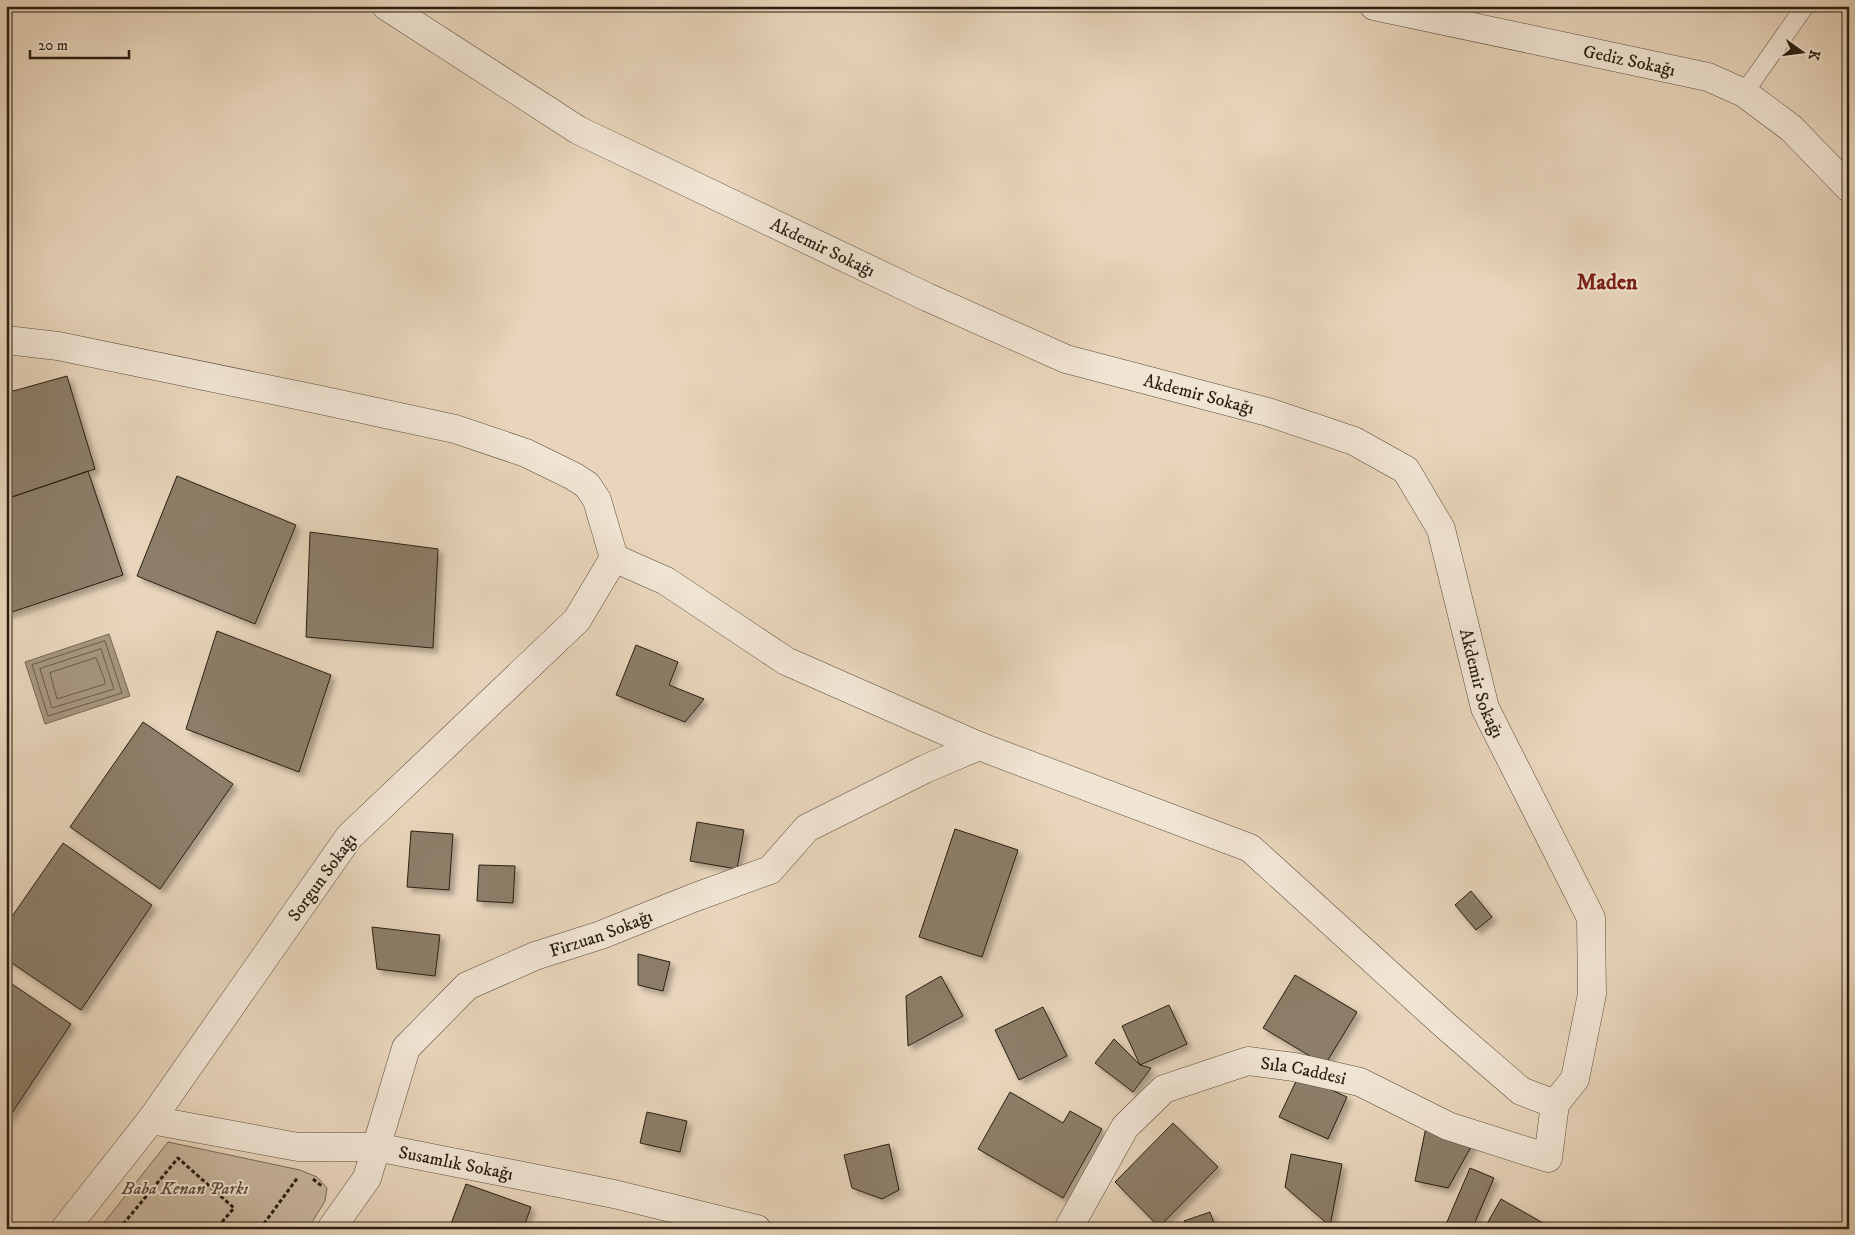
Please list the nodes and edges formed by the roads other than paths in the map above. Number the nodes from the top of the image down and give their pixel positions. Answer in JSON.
{"nodes":[{"id":1,"x":386,"y":6,"type":"edge"},
{"id":2,"x":1374,"y":6,"type":"edge"},
{"id":3,"x":1805,"y":6,"type":"edge"},
{"id":4,"x":1744,"y":93,"type":"junction"},
{"id":5,"x":1849,"y":188,"type":"edge"},
{"id":6,"x":6,"y":340,"type":"edge"},
{"id":7,"x":614,"y":558,"type":"junction"},
{"id":8,"x":979,"y":746,"type":"junction"},
{"id":9,"x":1555,"y":1104,"type":"junction"},
{"id":10,"x":151,"y":1120,"type":"junction"},
{"id":11,"x":376,"y":1147,"type":"junction"},
{"id":12,"x":66,"y":1229,"type":"edge"},
{"id":13,"x":332,"y":1229,"type":"edge"},
{"id":14,"x":757,"y":1229,"type":"edge"},
{"id":15,"x":1068,"y":1229,"type":"edge"}],
"edges":[{"from":1,"to":9,"type":"street","name":"Akdemir Sokağı"},
{"from":2,"to":4,"type":"street","name":"Gediz Sokağı"},
{"from":3,"to":4,"type":"lane"},
{"from":4,"to":5,"type":"street","name":"Gediz Sokağı"},
{"from":6,"to":7,"type":"street"},
{"from":7,"to":8,"type":"street"},
{"from":7,"to":10,"type":"street","name":"Sorgun Sokağı"},
{"from":8,"to":9,"type":"street"},
{"from":8,"to":11,"type":"street","name":"Firzuan Sokağı"},
{"from":9,"to":15,"type":"street","name":"Sıla Caddesi"},
{"from":10,"to":11,"type":"street","name":"Susamlık Sokağı"},
{"from":10,"to":12,"type":"street","name":"Sorgun Sokağı"},
{"from":11,"to":13,"type":"street","name":"Firzuan Sokağı"},
{"from":11,"to":14,"type":"street","name":"Susamlık Sokağı"}]}
